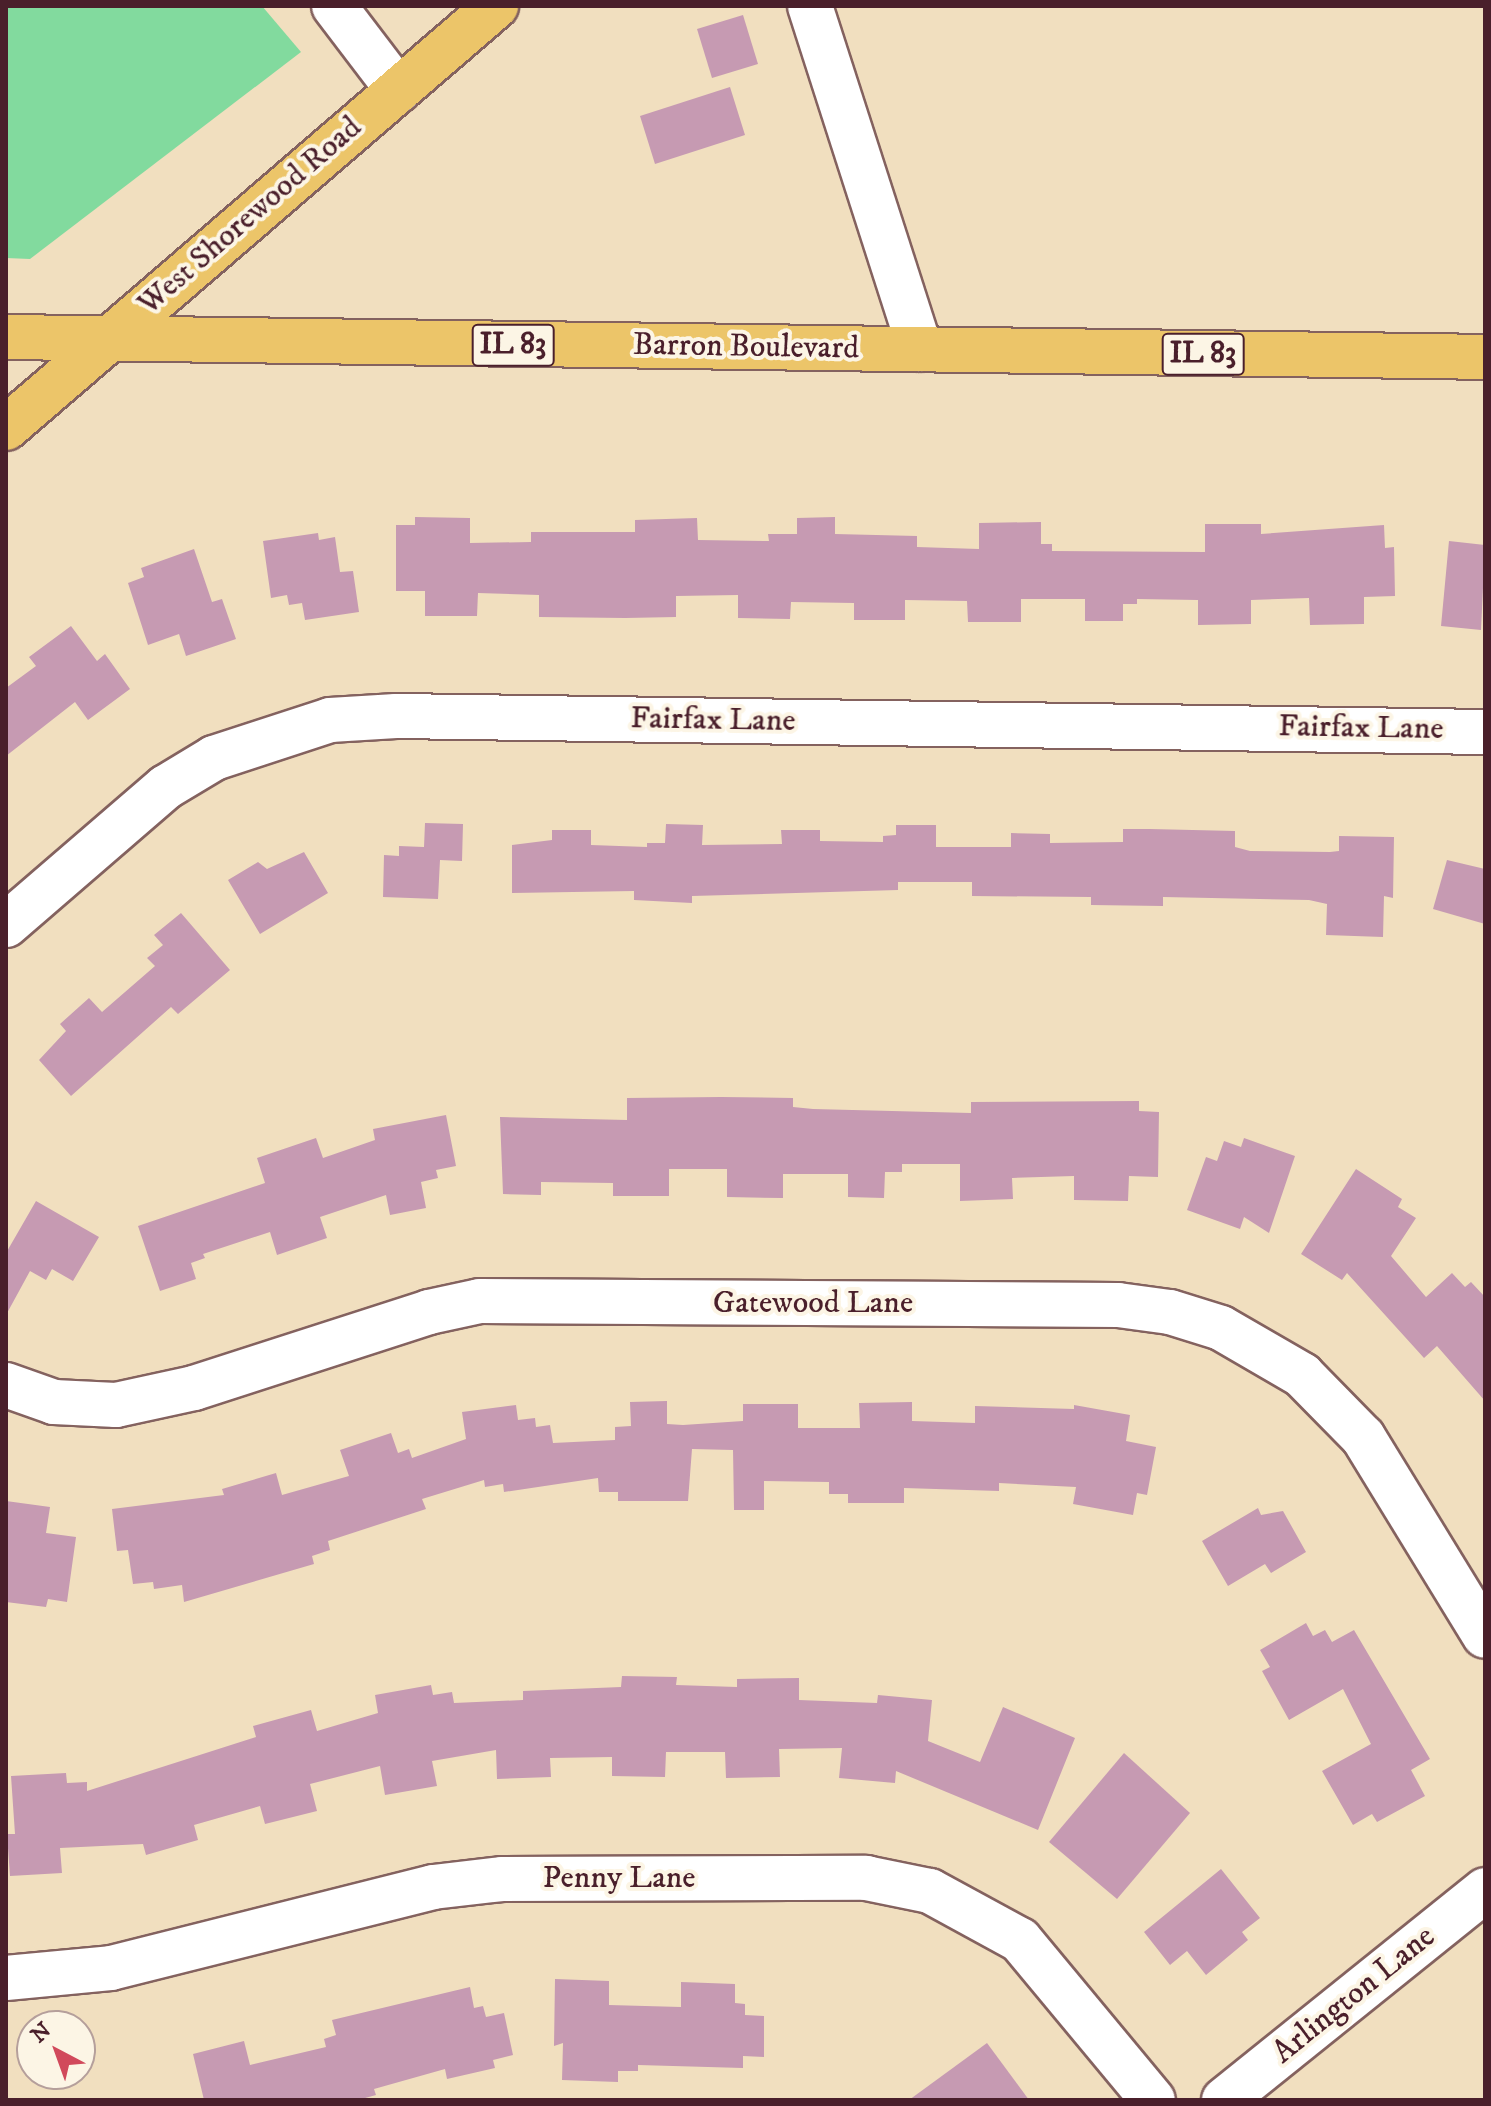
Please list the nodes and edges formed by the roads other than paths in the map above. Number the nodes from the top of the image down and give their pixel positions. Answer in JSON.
{"nodes":[{"id":1,"x":334,"y":6,"type":"edge"},
{"id":2,"x":370,"y":6,"type":"edge"},
{"id":3,"x":496,"y":6,"type":"edge"},
{"id":4,"x":810,"y":6,"type":"edge"},
{"id":5,"x":410,"y":80,"type":"junction"},
{"id":6,"x":6,"y":337,"type":"edge"},
{"id":7,"x":105,"y":340,"type":"junction"},
{"id":8,"x":920,"y":349,"type":"junction"},
{"id":9,"x":1485,"y":357,"type":"edge"},
{"id":10,"x":6,"y":428,"type":"edge"},
{"id":11,"x":1485,"y":732,"type":"edge"},
{"id":12,"x":6,"y":925,"type":"edge"},
{"id":13,"x":6,"y":1385,"type":"edge"},
{"id":14,"x":1485,"y":1636,"type":"edge"},
{"id":15,"x":1485,"y":1890,"type":"edge"},
{"id":16,"x":6,"y":1978,"type":"edge"},
{"id":17,"x":1153,"y":2100,"type":"edge"},
{"id":18,"x":1224,"y":2100,"type":"edge"}],
"edges":[{"from":1,"to":5,"type":"street"},
{"from":2,"to":5,"type":"street"},
{"from":3,"to":5,"type":"main road","name":"West Shorewood Road"},
{"from":4,"to":8,"type":"street"},
{"from":5,"to":7,"type":"main road","name":"West Shorewood Road"},
{"from":6,"to":7,"type":"main road","name":"Barron Boulevard","number":"IL 83"},
{"from":7,"to":8,"type":"main road","name":"Barron Boulevard","number":"IL 83"},
{"from":7,"to":10,"type":"main road","name":"West Shorewood Road"},
{"from":8,"to":9,"type":"main road","name":"Barron Boulevard","number":"IL 83"},
{"from":11,"to":12,"type":"street","name":"Fairfax Lane"},
{"from":13,"to":14,"type":"street","name":"Gatewood Lane"},
{"from":15,"to":18,"type":"street","name":"Arlington Lane"},
{"from":16,"to":17,"type":"street","name":"Penny Lane"}]}
